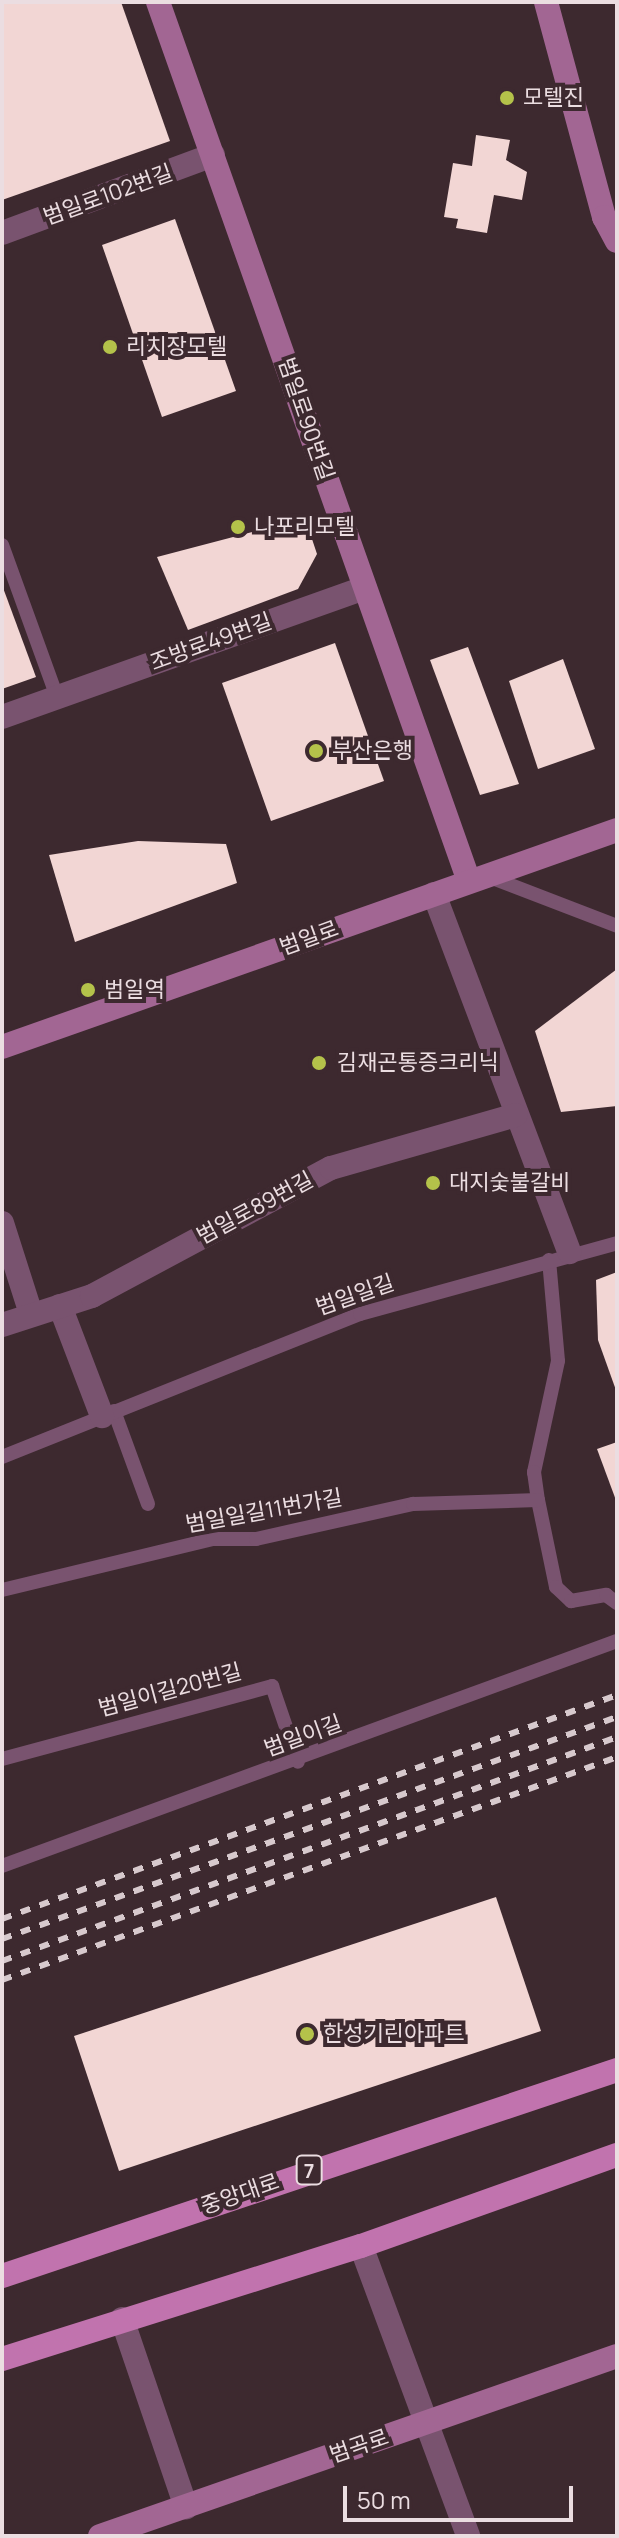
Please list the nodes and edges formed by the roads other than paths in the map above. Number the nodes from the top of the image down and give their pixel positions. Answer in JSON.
{"nodes":[{"id":1,"x":546,"y":2,"type":"edge"},
{"id":2,"x":168,"y":8,"type":"edge"},
{"id":3,"x":213,"y":155,"type":"junction"},
{"id":4,"x":2,"y":233,"type":"edge"},
{"id":5,"x":617,"y":241,"type":"edge"},
{"id":6,"x":2,"y":545,"type":"edge"},
{"id":7,"x":365,"y":588,"type":"junction"},
{"id":8,"x":57,"y":697,"type":"junction"},
{"id":9,"x":2,"y":717,"type":"edge"},
{"id":10,"x":617,"y":830,"type":"edge"},
{"id":11,"x":477,"y":878,"type":"junction"},
{"id":12,"x":434,"y":894,"type":"junction"},
{"id":13,"x":617,"y":918,"type":"edge"},
{"id":14,"x":600,"y":921,"type":"junction"},
{"id":15,"x":617,"y":926,"type":"edge"},
{"id":16,"x":2,"y":1047,"type":"edge"},
{"id":17,"x":516,"y":1115,"type":"junction"},
{"id":18,"x":2,"y":1223,"type":"edge"},
{"id":19,"x":617,"y":1243,"type":"edge"},
{"id":20,"x":559,"y":1256,"type":"junction"},
{"id":21,"x":60,"y":1306,"type":"junction"},
{"id":22,"x":31,"y":1314,"type":"junction"},
{"id":23,"x":2,"y":1325,"type":"edge"},
{"id":24,"x":108,"y":1414,"type":"junction"},
{"id":25,"x":22,"y":1449,"type":"junction"},
{"id":26,"x":2,"y":1457,"type":"edge"},
{"id":27,"x":2,"y":1468,"type":"edge"},
{"id":28,"x":538,"y":1500,"type":"junction"},
{"id":29,"x":148,"y":1504,"type":"dead end"},
{"id":30,"x":2,"y":1590,"type":"edge"},
{"id":31,"x":617,"y":1603,"type":"edge"},
{"id":32,"x":617,"y":1641,"type":"edge"},
{"id":33,"x":2,"y":1759,"type":"edge"},
{"id":34,"x":298,"y":1762,"type":"junction"},
{"id":35,"x":2,"y":1866,"type":"edge"},
{"id":36,"x":617,"y":2070,"type":"edge"},
{"id":37,"x":617,"y":2155,"type":"edge"},
{"id":38,"x":361,"y":2246,"type":"junction"},
{"id":39,"x":2,"y":2276,"type":"edge"},
{"id":40,"x":122,"y":2319,"type":"junction"},
{"id":41,"x":617,"y":2356,"type":"edge"},
{"id":42,"x":2,"y":2359,"type":"edge"},
{"id":43,"x":426,"y":2422,"type":"junction"},
{"id":44,"x":186,"y":2507,"type":"junction"},
{"id":45,"x":100,"y":2536,"type":"edge"},
{"id":46,"x":468,"y":2536,"type":"edge"}],
"edges":[{"from":1,"to":5,"type":"street"},
{"from":2,"to":3,"type":"street","name":"범일로90번길"},
{"from":3,"to":4,"type":"street","name":"범일로102번길"},
{"from":3,"to":7,"type":"street","name":"범일로90번길"},
{"from":6,"to":8,"type":"lane"},
{"from":7,"to":8,"type":"street","name":"조방로49번길"},
{"from":7,"to":11,"type":"street","name":"범일로90번길"},
{"from":8,"to":9,"type":"street","name":"조방로49번길"},
{"from":10,"to":11,"type":"street","name":"범일로"},
{"from":11,"to":12,"type":"street","name":"범일로"},
{"from":11,"to":14,"type":"lane"},
{"from":12,"to":16,"type":"street","name":"범일로"},
{"from":12,"to":17,"type":"street"},
{"from":13,"to":14,"type":"lane"},
{"from":14,"to":15,"type":"lane"},
{"from":17,"to":20,"type":"street"},
{"from":17,"to":21,"type":"street","name":"범일로89번길"},
{"from":18,"to":22,"type":"street"},
{"from":19,"to":20,"type":"lane","name":"범일일길"},
{"from":20,"to":24,"type":"lane","name":"범일일길"},
{"from":20,"to":28,"type":"lane"},
{"from":21,"to":22,"type":"street","name":"범일로89번길"},
{"from":21,"to":24,"type":"street"},
{"from":22,"to":23,"type":"street","name":"범일로89번길"},
{"from":24,"to":25,"type":"lane","name":"범일일길"},
{"from":24,"to":29,"type":"lane"},
{"from":25,"to":26,"type":"lane","name":"범일일길"},
{"from":25,"to":27,"type":"lane"},
{"from":28,"to":30,"type":"lane","name":"범일일길11번가길"},
{"from":28,"to":31,"type":"lane"},
{"from":32,"to":34,"type":"lane","name":"범일이길"},
{"from":33,"to":34,"type":"lane","name":"범일이길20번길"},
{"from":34,"to":35,"type":"lane","name":"범일이길"},
{"from":36,"to":39,"type":"main road","name":"중앙대로","number":"7"},
{"from":37,"to":38,"type":"main road"},
{"from":38,"to":40,"type":"main road"},
{"from":38,"to":43,"type":"street"},
{"from":40,"to":42,"type":"main road"},
{"from":40,"to":44,"type":"street"},
{"from":41,"to":43,"type":"street","name":"범곡로"},
{"from":43,"to":44,"type":"street","name":"범곡로"},
{"from":43,"to":46,"type":"street"},
{"from":44,"to":45,"type":"street","name":"범곡로"}]}
